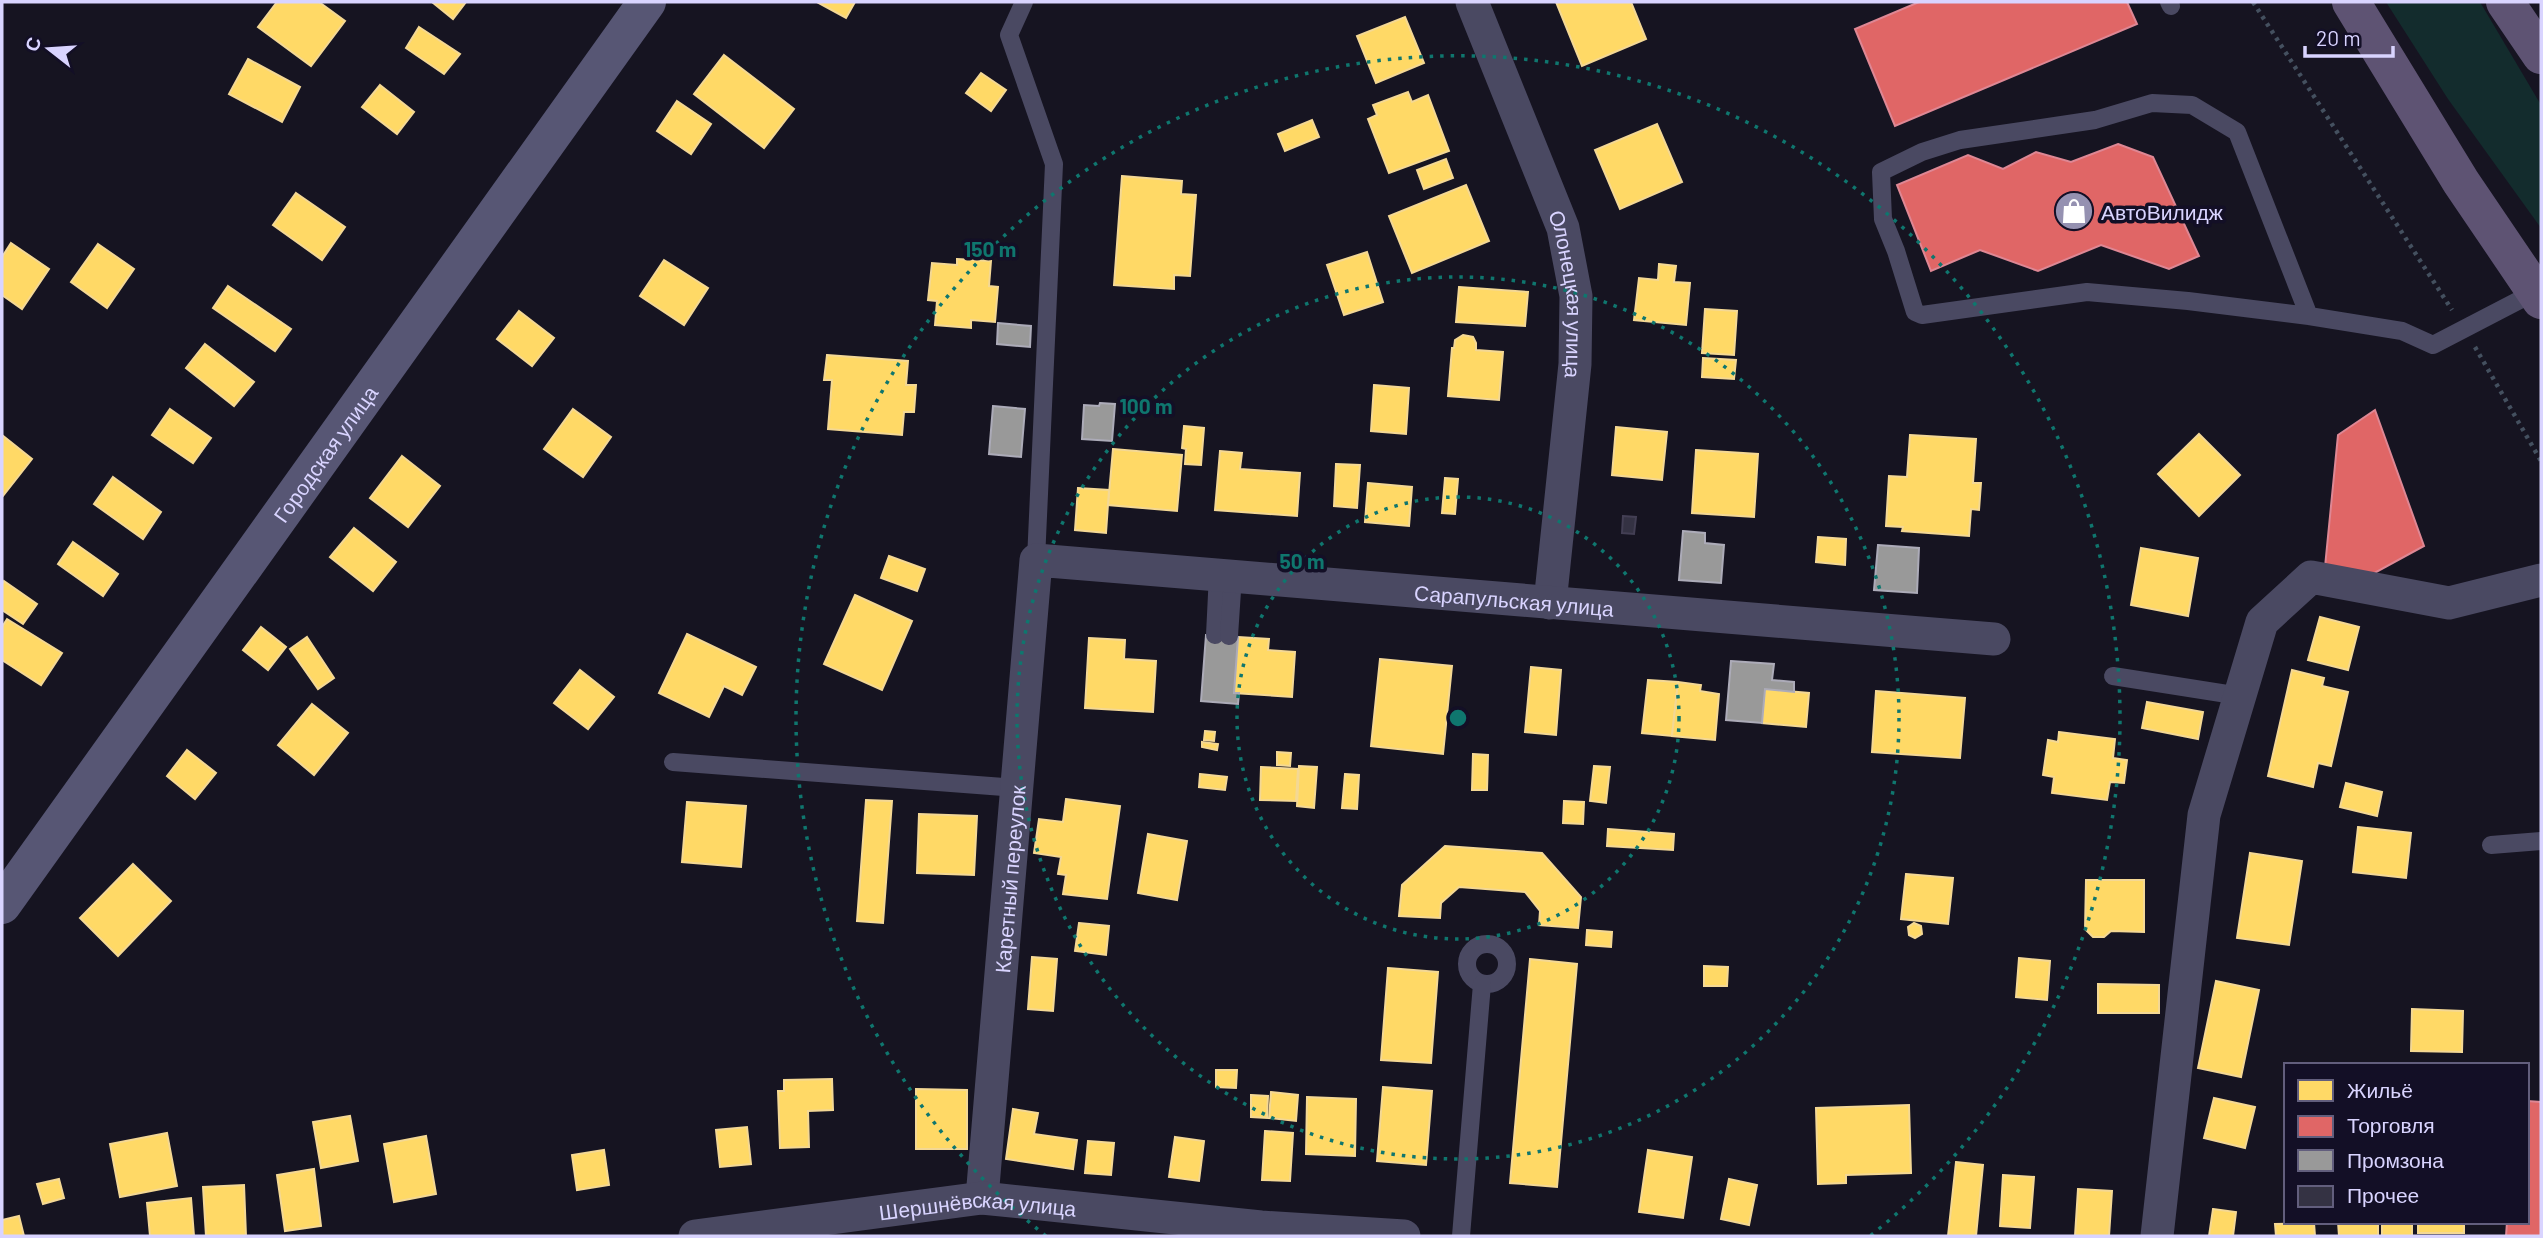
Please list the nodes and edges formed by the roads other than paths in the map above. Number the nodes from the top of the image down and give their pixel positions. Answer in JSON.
{"nodes":[{"id":1,"x":648,"y":2,"type":"edge"},
{"id":2,"x":1024,"y":2,"type":"edge"},
{"id":3,"x":1472,"y":2,"type":"edge"},
{"id":4,"x":2351,"y":2,"type":"edge"},
{"id":5,"x":2505,"y":2,"type":"edge"},
{"id":6,"x":2541,"y":55,"type":"edge"},
{"id":7,"x":2538,"y":296,"type":"edge"},
{"id":8,"x":2309,"y":316,"type":"junction"},
{"id":9,"x":1036,"y":560,"type":"junction"},
{"id":10,"x":1226,"y":575,"type":"junction"},
{"id":11,"x":2541,"y":580,"type":"edge"},
{"id":12,"x":1550,"y":603,"type":"junction"},
{"id":13,"x":1222,"y":636,"type":"dead end"},
{"id":14,"x":1994,"y":639,"type":"dead end"},
{"id":15,"x":2113,"y":676,"type":"dead end"},
{"id":16,"x":2240,"y":696,"type":"junction"},
{"id":17,"x":673,"y":762,"type":"dead end"},
{"id":18,"x":1017,"y":788,"type":"junction"},
{"id":19,"x":2541,"y":841,"type":"edge"},
{"id":20,"x":2491,"y":845,"type":"dead end"},
{"id":21,"x":2,"y":905,"type":"edge"},
{"id":22,"x":1482,"y":984,"type":"dead end"},
{"id":23,"x":982,"y":1198,"type":"junction"},
{"id":24,"x":1260,"y":1231,"type":"edge"},
{"id":25,"x":695,"y":1236,"type":"edge"},
{"id":26,"x":1404,"y":1236,"type":"edge"},
{"id":27,"x":1461,"y":1236,"type":"edge"},
{"id":28,"x":2157,"y":1236,"type":"edge"}],
"edges":[{"from":1,"to":21,"type":"street","name":"Городская улица"},
{"from":2,"to":9,"type":"lane"},
{"from":3,"to":12,"type":"street","name":"Олонецкая улица"},
{"from":4,"to":7,"type":"main road"},
{"from":5,"to":6,"type":"main road"},
{"from":7,"to":8,"type":"lane"},
{"from":8,"to":8,"type":"lane"},
{"from":9,"to":10,"type":"street","name":"Сарапульская улица"},
{"from":9,"to":18,"type":"street","name":"Каретный переулок"},
{"from":10,"to":12,"type":"street","name":"Сарапульская улица"},
{"from":10,"to":13,"type":"lane"},
{"from":11,"to":16,"type":"street"},
{"from":12,"to":14,"type":"street","name":"Сарапульская улица"},
{"from":15,"to":16,"type":"lane"},
{"from":16,"to":28,"type":"street"},
{"from":17,"to":18,"type":"lane"},
{"from":18,"to":23,"type":"street","name":"Каретный переулок"},
{"from":19,"to":20,"type":"lane"},
{"from":22,"to":27,"type":"lane"},
{"from":23,"to":24,"type":"street","name":"Шершнёвская улица"},
{"from":23,"to":25,"type":"street","name":"Шершнёвская улица"},
{"from":24,"to":26,"type":"street","name":"Шершнёвская улица"}]}
